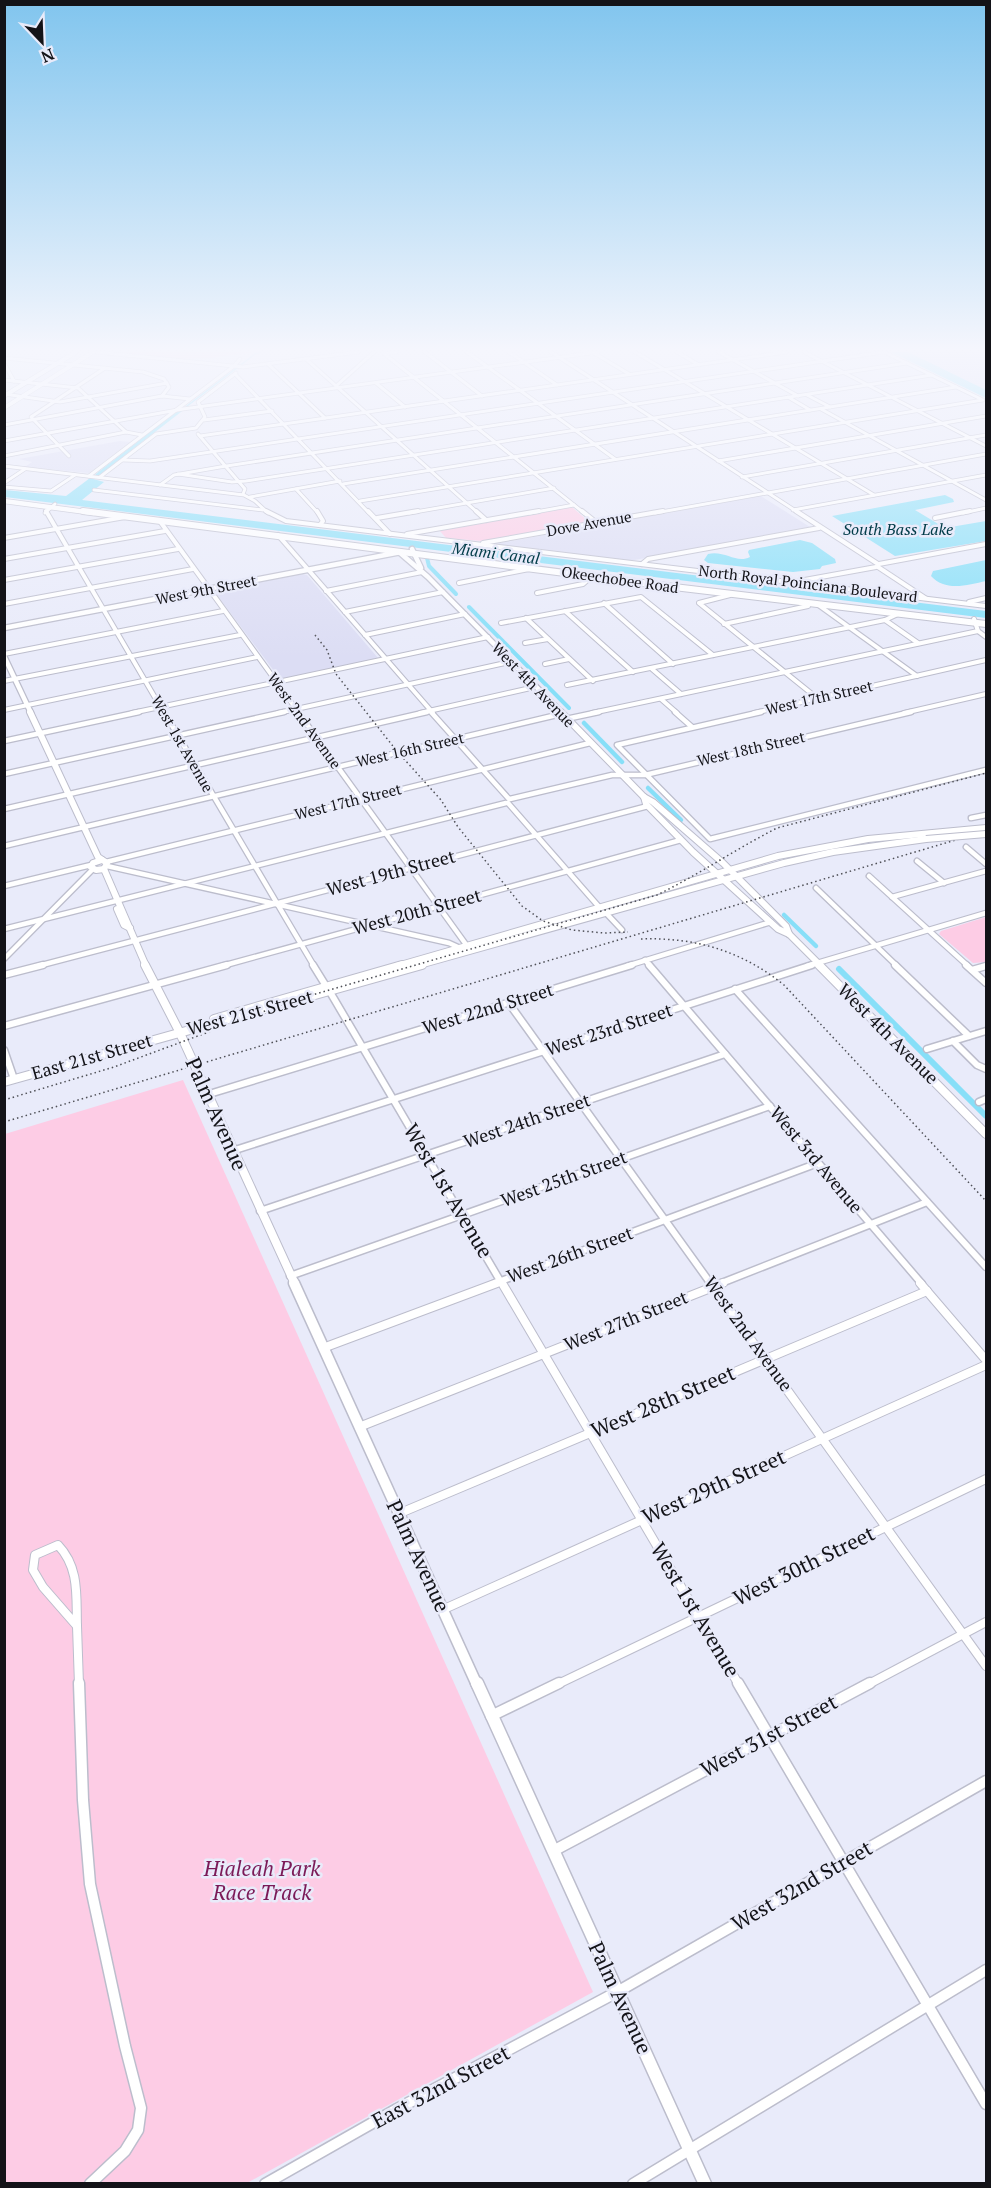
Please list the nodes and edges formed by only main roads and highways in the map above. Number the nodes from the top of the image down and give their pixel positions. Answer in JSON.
{"nodes":[{"id":1,"x":4,"y":500,"type":"edge"},
{"id":2,"x":53,"y":506,"type":"junction"},
{"id":3,"x":145,"y":516,"type":"junction"},
{"id":4,"x":130,"y":517,"type":"junction"},
{"id":5,"x":411,"y":551,"type":"junction"},
{"id":6,"x":431,"y":554,"type":"junction"},
{"id":7,"x":418,"y":564,"type":"junction"},
{"id":8,"x":550,"y":567,"type":"junction"},
{"id":9,"x":535,"y":568,"type":"junction"},
{"id":10,"x":422,"y":572,"type":"junction"},
{"id":11,"x":608,"y":575,"type":"junction"},
{"id":12,"x":592,"y":576,"type":"junction"},
{"id":13,"x":683,"y":585,"type":"junction"},
{"id":14,"x":674,"y":587,"type":"junction"},
{"id":15,"x":750,"y":592,"type":"junction"},
{"id":16,"x":733,"y":594,"type":"junction"},
{"id":17,"x":808,"y":603,"type":"junction"},
{"id":18,"x":817,"y":603,"type":"junction"},
{"id":19,"x":974,"y":620,"type":"junction"},
{"id":20,"x":987,"y":622,"type":"edge"},
{"id":21,"x":4,"y":628,"type":"edge"},
{"id":22,"x":4,"y":655,"type":"edge"},
{"id":23,"x":4,"y":662,"type":"edge"},
{"id":24,"x":14,"y":679,"type":"junction"},
{"id":25,"x":644,"y":797,"type":"junction"},
{"id":26,"x":987,"y":828,"type":"edge"},
{"id":27,"x":987,"y":834,"type":"edge"},
{"id":28,"x":731,"y":870,"type":"junction"},
{"id":29,"x":737,"y":876,"type":"junction"},
{"id":30,"x":720,"y":877,"type":"junction"},
{"id":31,"x":789,"y":934,"type":"junction"},
{"id":32,"x":179,"y":1032,"type":"junction"},
{"id":33,"x":4,"y":1082,"type":"edge"},
{"id":34,"x":987,"y":1134,"type":"edge"},
{"id":35,"x":705,"y":2184,"type":"edge"}],
"edges":[{"from":1,"to":2,"type":"highway","name":"Okeechobee Road"},
{"from":1,"to":2,"type":"highway","name":"Okeechobee Road"},
{"from":2,"to":3,"type":"highway","name":"Okeechobee Road"},
{"from":2,"to":4,"type":"highway","name":"Okeechobee Road"},
{"from":3,"to":4,"type":"highway"},
{"from":3,"to":5,"type":"highway","name":"Okeechobee Road"},
{"from":4,"to":5,"type":"highway","name":"Okeechobee Road"},
{"from":5,"to":6,"type":"highway","name":"Okeechobee Road"},
{"from":5,"to":7,"type":"main road","name":"West 4th Avenue"},
{"from":5,"to":8,"type":"highway","name":"Okeechobee Road"},
{"from":5,"to":10,"type":"main road","name":"West 4th Avenue"},
{"from":5,"to":21,"type":"main road","name":"West 9th Street"},
{"from":6,"to":7,"type":"highway"},
{"from":6,"to":9,"type":"highway","name":"Okeechobee Road"},
{"from":7,"to":10,"type":"main road","name":"West 4th Avenue"},
{"from":8,"to":9,"type":"highway"},
{"from":8,"to":11,"type":"highway","name":"Okeechobee Road"},
{"from":9,"to":12,"type":"highway","name":"Okeechobee Road"},
{"from":10,"to":25,"type":"main road","name":"West 4th Avenue"},
{"from":11,"to":12,"type":"highway"},
{"from":11,"to":13,"type":"highway","name":"Okeechobee Road"},
{"from":12,"to":14,"type":"highway","name":"Okeechobee Road"},
{"from":13,"to":14,"type":"highway"},
{"from":13,"to":15,"type":"highway","name":"Okeechobee Road"},
{"from":14,"to":16,"type":"highway","name":"Okeechobee Road"},
{"from":15,"to":16,"type":"highway"},
{"from":15,"to":17,"type":"highway","name":"Okeechobee Road"},
{"from":16,"to":18,"type":"highway","name":"Okeechobee Road"},
{"from":17,"to":18,"type":"highway"},
{"from":17,"to":19,"type":"highway","name":"Okeechobee Road"},
{"from":18,"to":19,"type":"highway","name":"Okeechobee Road"},
{"from":19,"to":20,"type":"highway","name":"Okeechobee Road"},
{"from":22,"to":24,"type":"main road","name":"Palm Avenue"},
{"from":23,"to":24,"type":"main road","name":"Palm Avenue"},
{"from":24,"to":32,"type":"main road","name":"Palm Avenue"},
{"from":25,"to":28,"type":"main road","name":"West 4th Avenue"},
{"from":25,"to":30,"type":"main road","name":"West 4th Avenue"},
{"from":26,"to":28,"type":"main road","name":"West 21st Street"},
{"from":27,"to":29,"type":"main road","name":"West 21st Street","bridge":true},
{"from":28,"to":29,"type":"main road","name":"West 4th Avenue"},
{"from":28,"to":30,"type":"main road","name":"West 21st Street"},
{"from":29,"to":30,"type":"main road","name":"West 21st Street"},
{"from":29,"to":31,"type":"main road","name":"West 4th Avenue"},
{"from":30,"to":31,"type":"main road","name":"West 4th Avenue"},
{"from":30,"to":32,"type":"main road","name":"West 21st Street"},
{"from":31,"to":34,"type":"main road","name":"West 4th Avenue"},
{"from":32,"to":33,"type":"main road","name":"East 21st Street"},
{"from":32,"to":35,"type":"main road","name":"Palm Avenue"}]}
